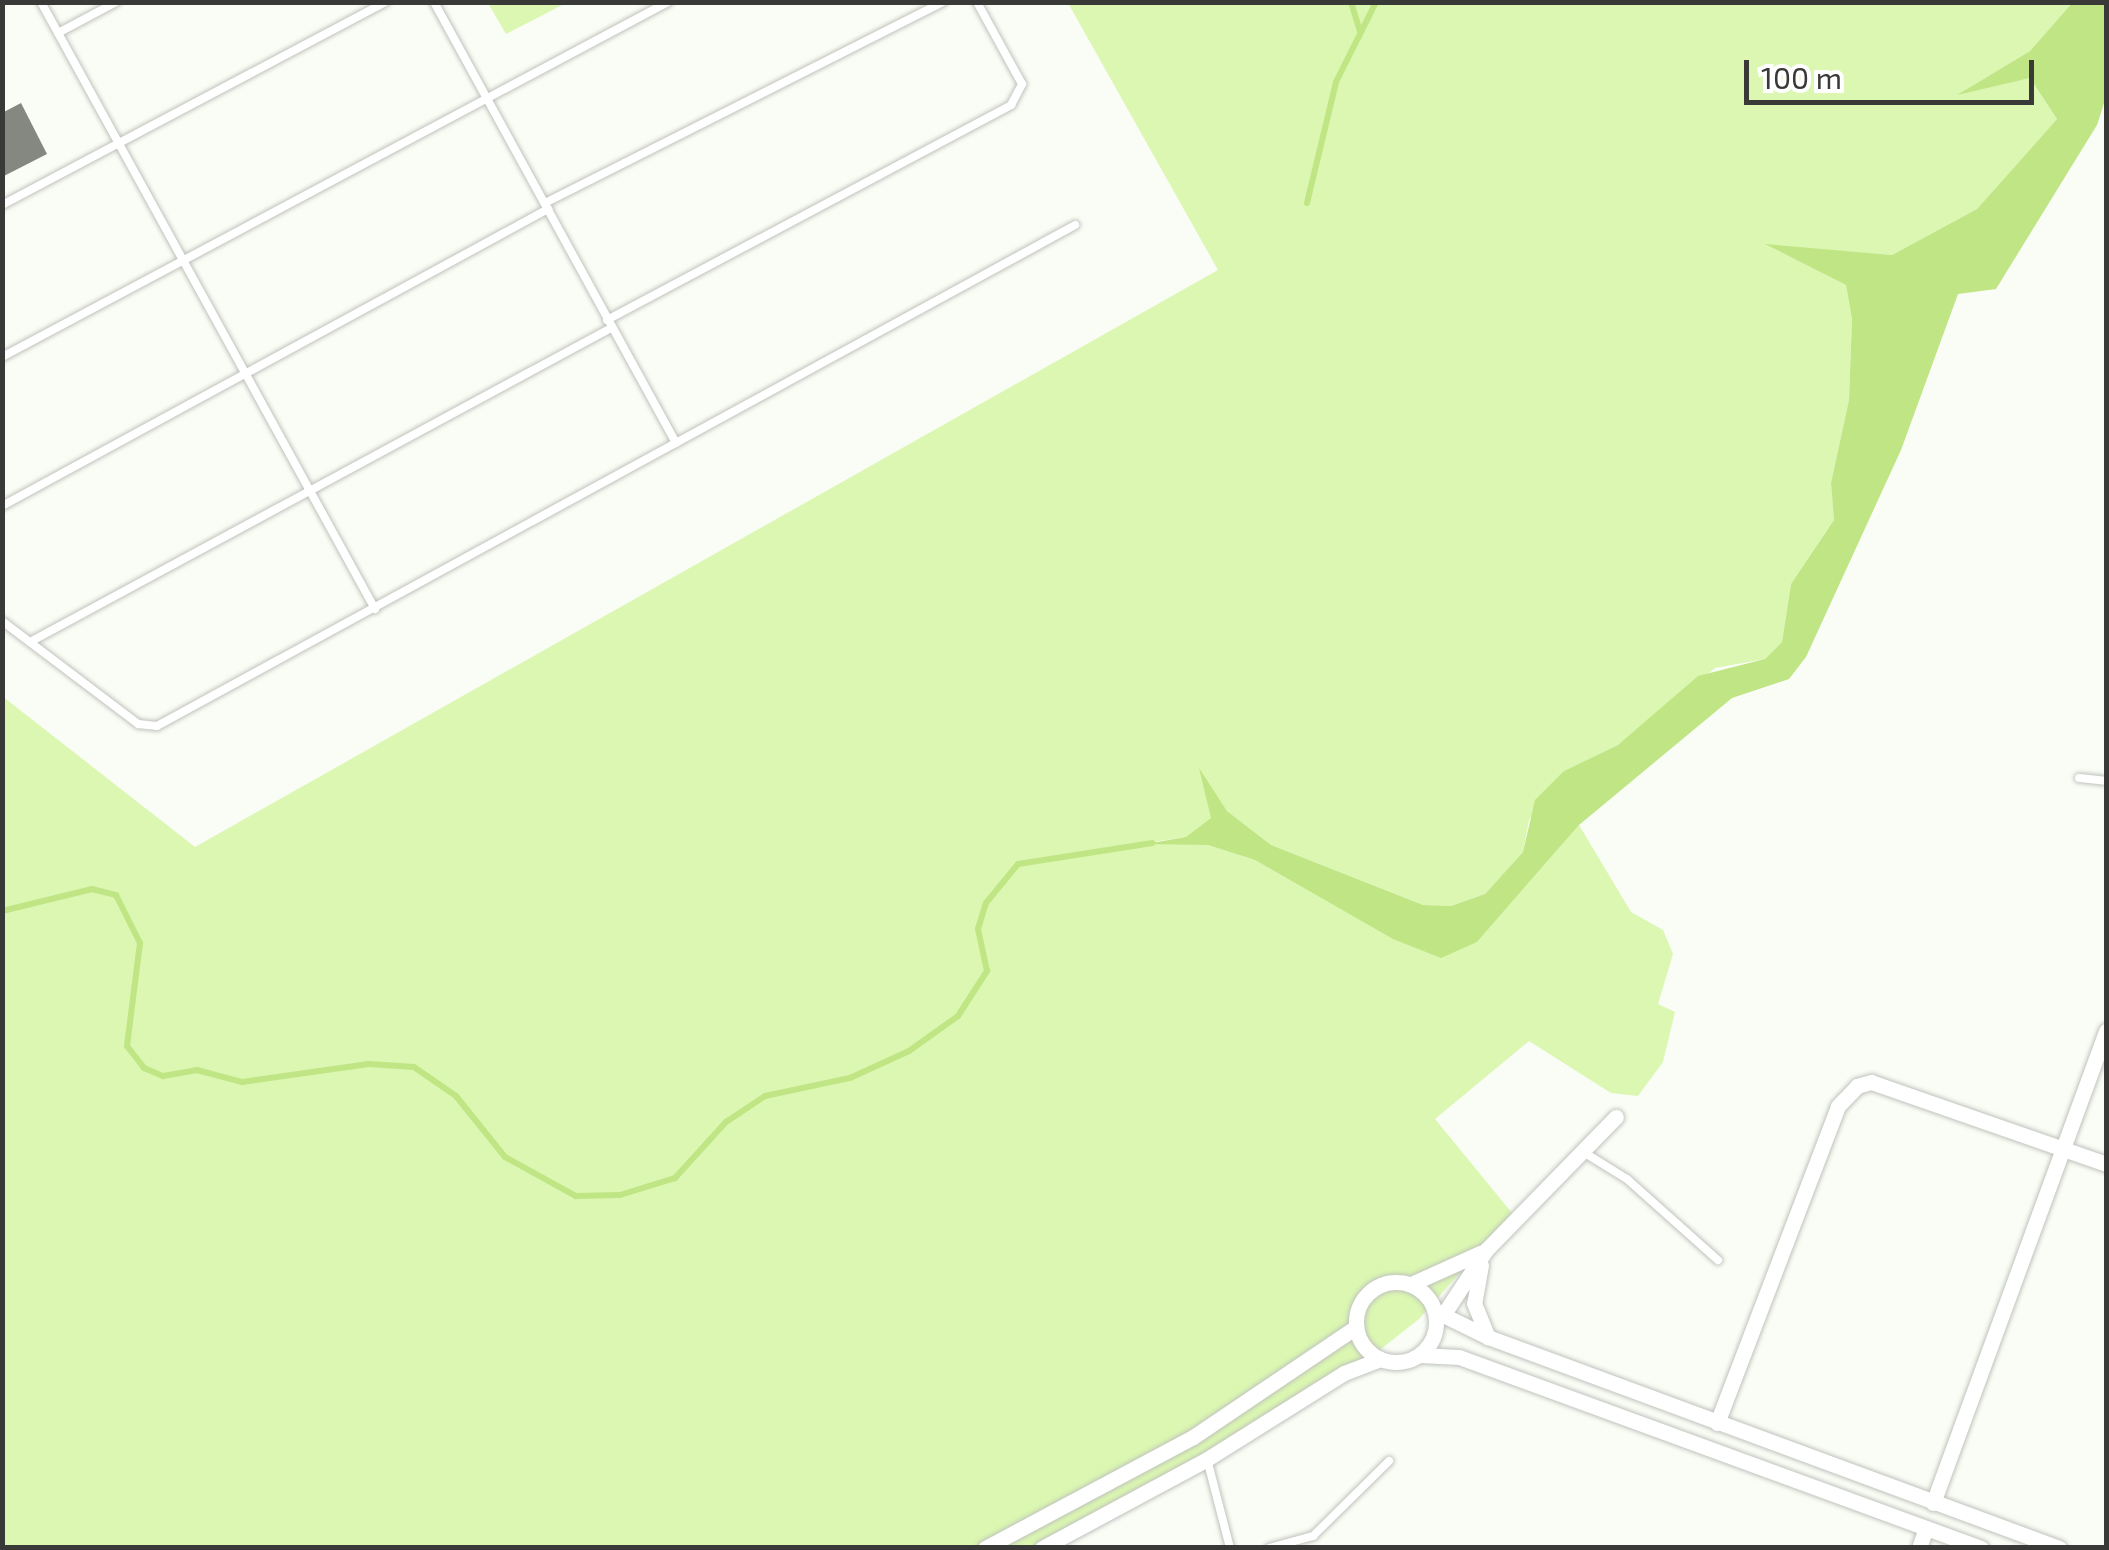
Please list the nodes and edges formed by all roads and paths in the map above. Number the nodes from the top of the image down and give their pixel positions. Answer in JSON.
{"nodes":[{"id":1,"x":42,"y":2,"type":"edge"},
{"id":2,"x":116,"y":2,"type":"edge"},
{"id":3,"x":386,"y":2,"type":"edge"},
{"id":4,"x":434,"y":2,"type":"edge"},
{"id":5,"x":668,"y":2,"type":"edge"},
{"id":6,"x":943,"y":2,"type":"edge"},
{"id":7,"x":977,"y":2,"type":"edge"},
{"id":8,"x":58,"y":34,"type":"junction"},
{"id":9,"x":486,"y":97,"type":"junction"},
{"id":10,"x":119,"y":143,"type":"junction"},
{"id":11,"x":2,"y":205,"type":"edge"},
{"id":12,"x":546,"y":206,"type":"junction"},
{"id":13,"x":1075,"y":224,"type":"dead end"},
{"id":14,"x":185,"y":259,"type":"junction"},
{"id":15,"x":609,"y":324,"type":"junction"},
{"id":16,"x":2,"y":357,"type":"edge"},
{"id":17,"x":246,"y":372,"type":"junction"},
{"id":18,"x":676,"y":443,"type":"junction"},
{"id":19,"x":310,"y":491,"type":"junction"},
{"id":20,"x":2,"y":506,"type":"edge"},
{"id":21,"x":374,"y":610,"type":"junction"},
{"id":22,"x":2,"y":621,"type":"edge"},
{"id":23,"x":30,"y":642,"type":"junction"},
{"id":24,"x":2079,"y":778,"type":"dead end"},
{"id":25,"x":2106,"y":781,"type":"edge"},
{"id":26,"x":2106,"y":1030,"type":"edge"},
{"id":27,"x":1616,"y":1118,"type":"dead end"},
{"id":28,"x":2064,"y":1149,"type":"junction"},
{"id":29,"x":1585,"y":1153,"type":"junction"},
{"id":30,"x":2106,"y":1164,"type":"edge"},
{"id":31,"x":1486,"y":1250,"type":"junction"},
{"id":32,"x":1718,"y":1260,"type":"dead end"},
{"id":33,"x":1411,"y":1284,"type":"junction"},
{"id":34,"x":1439,"y":1313,"type":"junction"},
{"id":35,"x":1356,"y":1328,"type":"junction"},
{"id":36,"x":1488,"y":1337,"type":"junction"},
{"id":37,"x":1420,"y":1355,"type":"junction"},
{"id":38,"x":1380,"y":1359,"type":"junction"},
{"id":39,"x":1717,"y":1422,"type":"junction"},
{"id":40,"x":1207,"y":1460,"type":"junction"},
{"id":41,"x":1389,"y":1461,"type":"dead end"},
{"id":42,"x":1933,"y":1503,"type":"junction"},
{"id":43,"x":1926,"y":1528,"type":"junction"},
{"id":44,"x":986,"y":1548,"type":"edge"},
{"id":45,"x":1042,"y":1548,"type":"edge"},
{"id":46,"x":1230,"y":1548,"type":"edge"},
{"id":47,"x":1269,"y":1548,"type":"edge"},
{"id":48,"x":1919,"y":1548,"type":"edge"},
{"id":49,"x":1981,"y":1548,"type":"edge"},
{"id":50,"x":2059,"y":1548,"type":"edge"}],
"edges":[{"from":1,"to":8,"type":"lane"},
{"from":2,"to":8,"type":"lane"},
{"from":3,"to":10,"type":"lane"},
{"from":4,"to":9,"type":"lane"},
{"from":5,"to":9,"type":"lane"},
{"from":6,"to":12,"type":"lane"},
{"from":7,"to":15,"type":"lane"},
{"from":8,"to":10,"type":"lane"},
{"from":9,"to":12,"type":"lane"},
{"from":9,"to":14,"type":"lane"},
{"from":10,"to":11,"type":"lane"},
{"from":10,"to":14,"type":"lane"},
{"from":12,"to":15,"type":"lane"},
{"from":12,"to":17,"type":"lane"},
{"from":13,"to":18,"type":"lane"},
{"from":14,"to":16,"type":"lane"},
{"from":14,"to":17,"type":"lane"},
{"from":15,"to":18,"type":"lane"},
{"from":15,"to":19,"type":"lane"},
{"from":17,"to":19,"type":"lane"},
{"from":17,"to":20,"type":"lane"},
{"from":18,"to":21,"type":"lane"},
{"from":19,"to":21,"type":"lane"},
{"from":19,"to":23,"type":"lane"},
{"from":21,"to":23,"type":"lane"},
{"from":22,"to":23,"type":"lane"},
{"from":24,"to":25,"type":"lane"},
{"from":26,"to":28,"type":"street"},
{"from":27,"to":29,"type":"street"},
{"from":28,"to":30,"type":"street"},
{"from":28,"to":39,"type":"street"},
{"from":28,"to":42,"type":"street"},
{"from":29,"to":31,"type":"street"},
{"from":29,"to":32,"type":"lane"},
{"from":31,"to":33,"type":"street"},
{"from":31,"to":34,"type":"street"},
{"from":31,"to":36,"type":"street"},
{"from":33,"to":34,"type":"street"},
{"from":33,"to":35,"type":"street"},
{"from":34,"to":36,"type":"street"},
{"from":34,"to":37,"type":"street"},
{"from":35,"to":38,"type":"street"},
{"from":35,"to":44,"type":"street"},
{"from":36,"to":39,"type":"street"},
{"from":37,"to":38,"type":"street"},
{"from":37,"to":43,"type":"street"},
{"from":38,"to":40,"type":"street"},
{"from":39,"to":42,"type":"street"},
{"from":40,"to":45,"type":"street"},
{"from":40,"to":46,"type":"lane"},
{"from":41,"to":47,"type":"lane"},
{"from":42,"to":50,"type":"street"},
{"from":43,"to":48,"type":"street"},
{"from":43,"to":49,"type":"street"}]}
